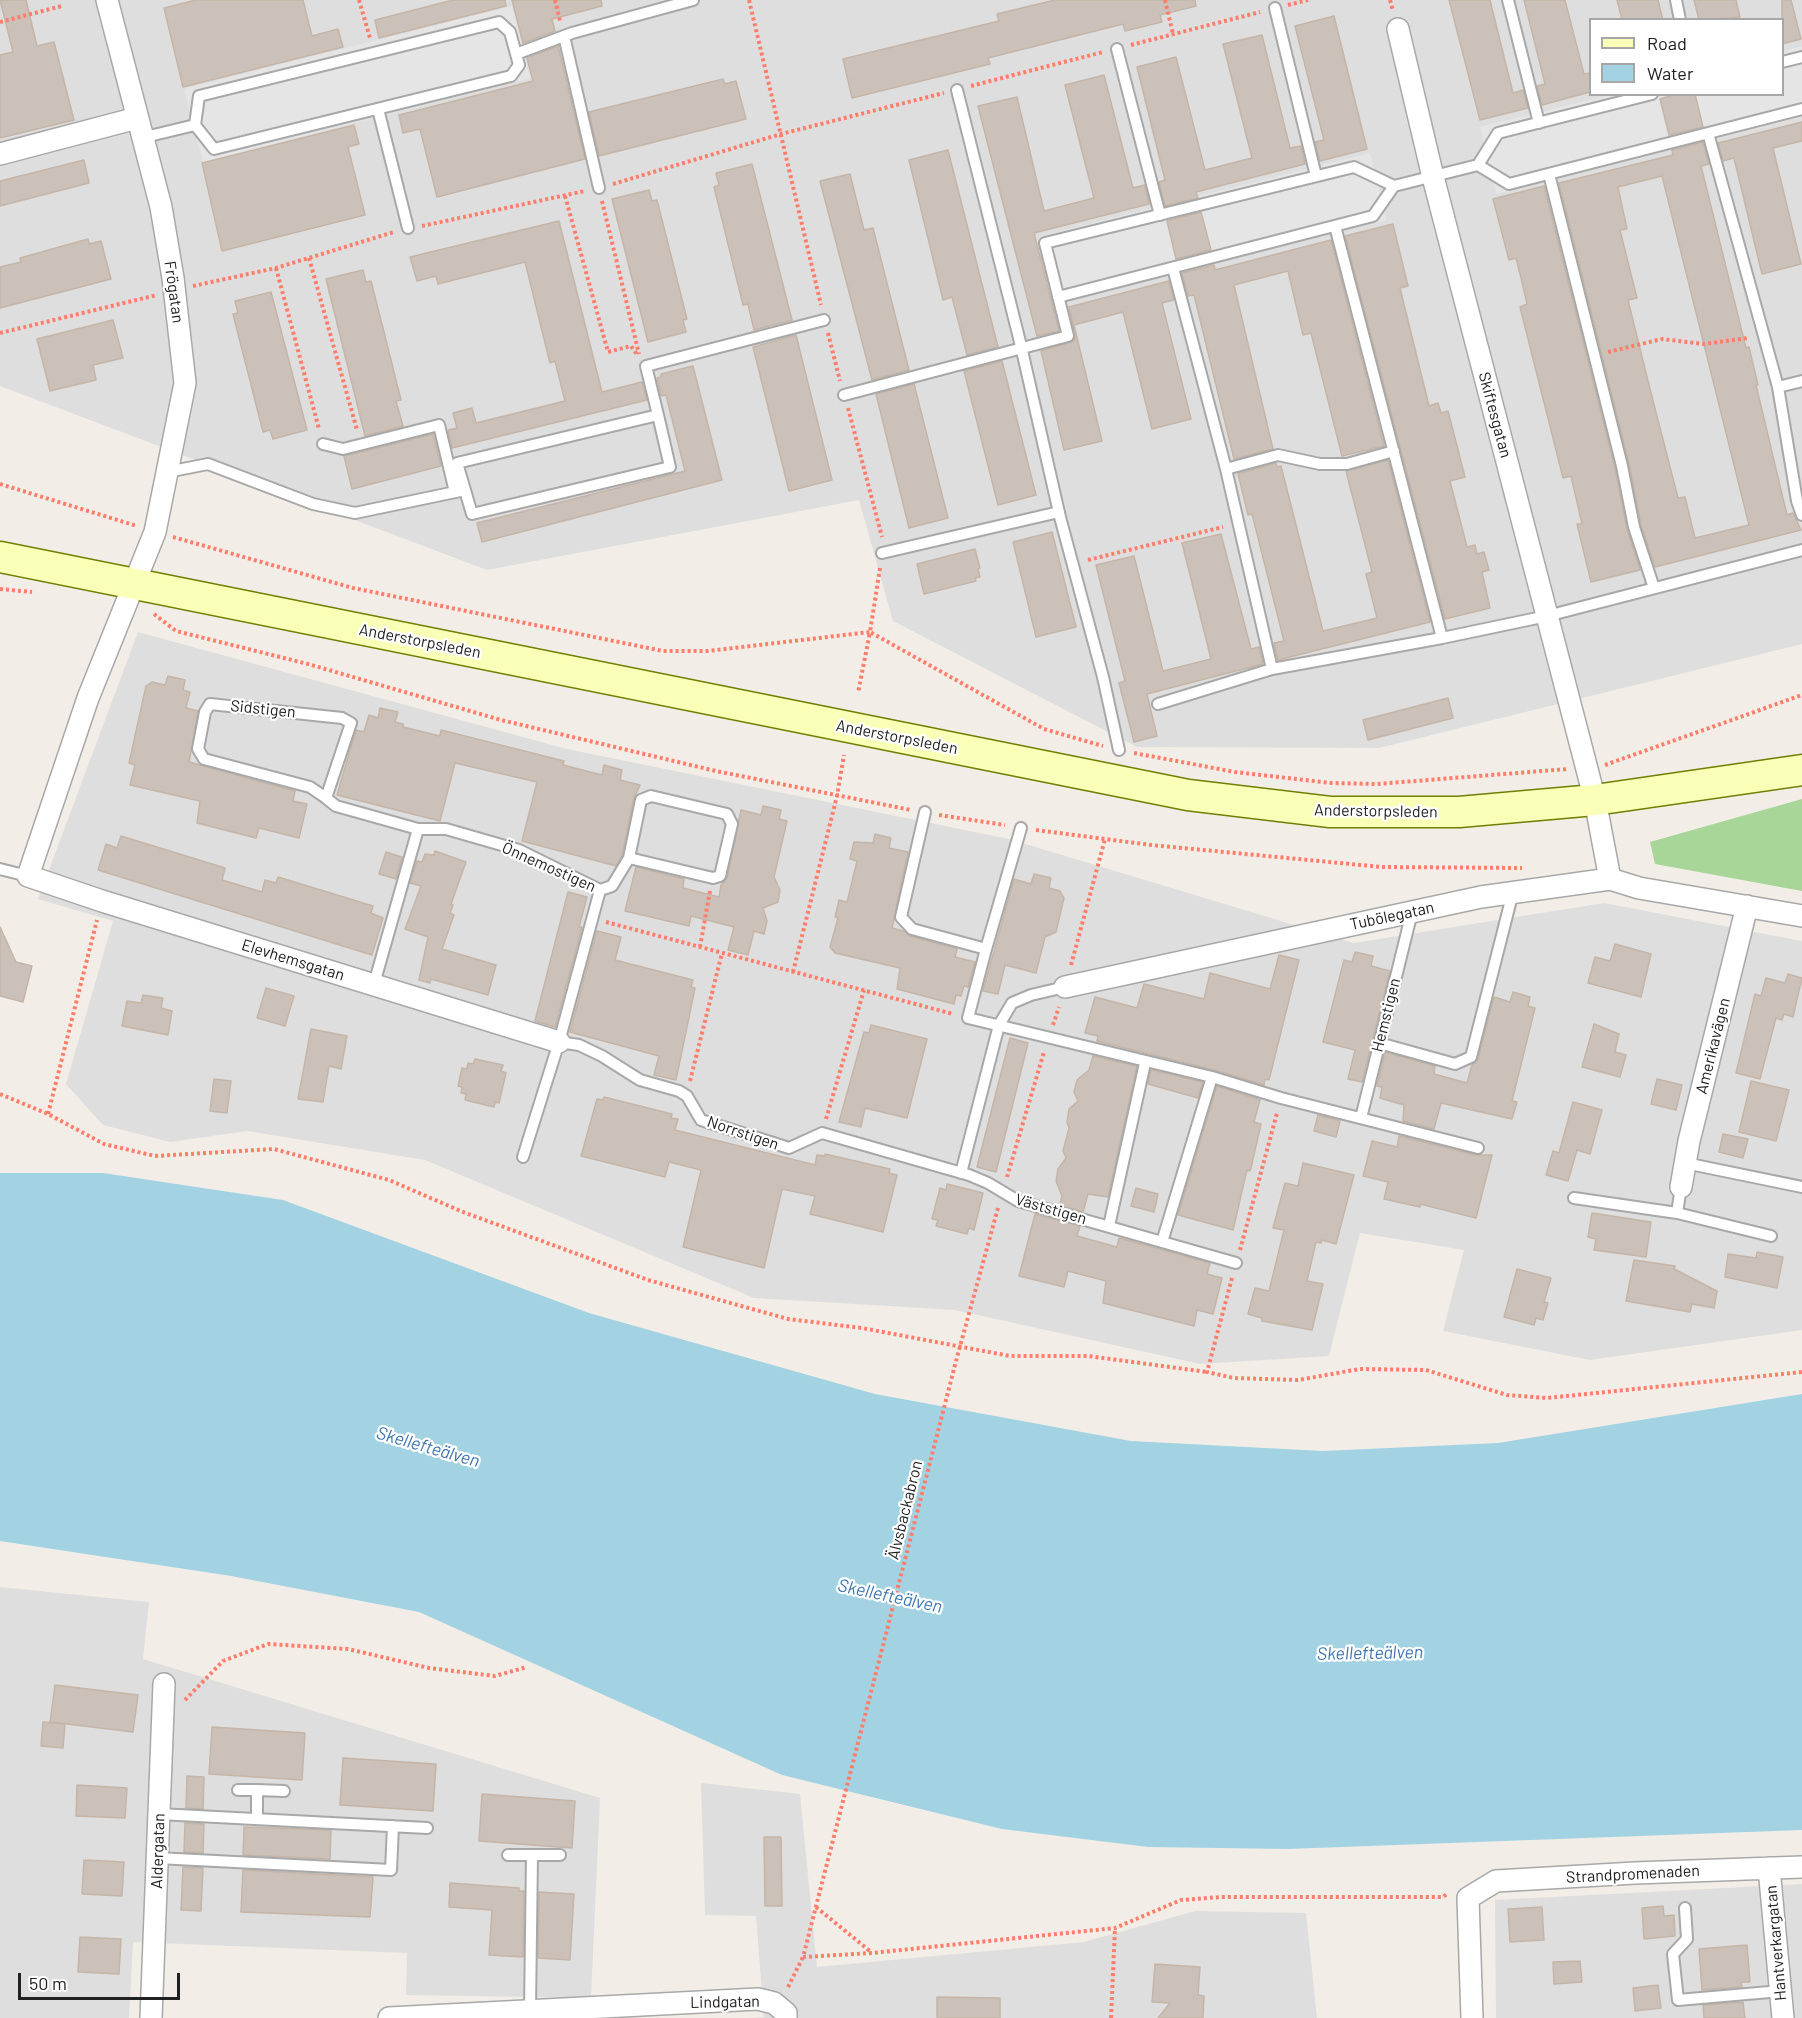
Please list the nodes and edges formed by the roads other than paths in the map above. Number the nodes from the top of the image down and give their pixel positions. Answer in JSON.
{"nodes":[{"id":1,"x":107,"y":0,"type":"edge"},
{"id":2,"x":693,"y":0,"type":"edge"},
{"id":3,"x":1508,"y":0,"type":"edge"},
{"id":4,"x":1676,"y":0,"type":"edge"},
{"id":5,"x":1275,"y":8,"type":"road end"},
{"id":6,"x":1680,"y":18,"type":"edge"},
{"id":7,"x":1398,"y":29,"type":"dead end"},
{"id":8,"x":564,"y":36,"type":"junction"},
{"id":9,"x":1117,"y":48,"type":"road end"},
{"id":10,"x":516,"y":54,"type":"junction"},
{"id":11,"x":1802,"y":57,"type":"edge"},
{"id":12,"x":1784,"y":62,"type":"edge"},
{"id":13,"x":957,"y":90,"type":"road end"},
{"id":14,"x":1644,"y":96,"type":"edge"},
{"id":15,"x":378,"y":109,"type":"junction"},
{"id":16,"x":1802,"y":109,"type":"edge"},
{"id":17,"x":1539,"y":123,"type":"junction"},
{"id":18,"x":195,"y":125,"type":"junction"},
{"id":19,"x":139,"y":128,"type":"junction"},
{"id":20,"x":1708,"y":133,"type":"junction"},
{"id":21,"x":0,"y":154,"type":"edge"},
{"id":22,"x":1478,"y":165,"type":"junction"},
{"id":23,"x":1549,"y":174,"type":"junction"},
{"id":24,"x":1316,"y":176,"type":"junction"},
{"id":25,"x":1433,"y":177,"type":"junction"},
{"id":26,"x":1394,"y":186,"type":"junction"},
{"id":27,"x":599,"y":188,"type":"road end"},
{"id":28,"x":1160,"y":215,"type":"junction"},
{"id":29,"x":1335,"y":226,"type":"junction"},
{"id":30,"x":408,"y":228,"type":"road end"},
{"id":31,"x":1173,"y":268,"type":"junction"},
{"id":32,"x":1058,"y":297,"type":"junction"},
{"id":33,"x":824,"y":320,"type":"road end"},
{"id":34,"x":1021,"y":346,"type":"junction"},
{"id":35,"x":1802,"y":381,"type":"edge"},
{"id":36,"x":1778,"y":387,"type":"junction"},
{"id":37,"x":844,"y":395,"type":"road end"},
{"id":38,"x":658,"y":415,"type":"junction"},
{"id":39,"x":323,"y":444,"type":"road end"},
{"id":40,"x":1394,"y":452,"type":"junction"},
{"id":41,"x":1226,"y":469,"type":"junction"},
{"id":42,"x":167,"y":472,"type":"junction"},
{"id":43,"x":460,"y":491,"type":"junction"},
{"id":44,"x":1059,"y":513,"type":"junction"},
{"id":45,"x":1802,"y":515,"type":"edge"},
{"id":46,"x":1802,"y":550,"type":"edge"},
{"id":47,"x":882,"y":553,"type":"road end"},
{"id":48,"x":0,"y":557,"type":"edge"},
{"id":49,"x":1654,"y":588,"type":"junction"},
{"id":50,"x":131,"y":596,"type":"junction"},
{"id":51,"x":1547,"y":615,"type":"junction"},
{"id":52,"x":1442,"y":638,"type":"junction"},
{"id":53,"x":1272,"y":669,"type":"junction"},
{"id":54,"x":1158,"y":704,"type":"dead end"},
{"id":55,"x":1119,"y":750,"type":"road end"},
{"id":56,"x":1802,"y":770,"type":"edge"},
{"id":57,"x":326,"y":798,"type":"junction"},
{"id":58,"x":1595,"y":800,"type":"junction"},
{"id":59,"x":926,"y":812,"type":"road end"},
{"id":60,"x":1021,"y":828,"type":"road end"},
{"id":61,"x":418,"y":829,"type":"junction"},
{"id":62,"x":629,"y":858,"type":"junction"},
{"id":63,"x":0,"y":868,"type":"edge"},
{"id":64,"x":28,"y":876,"type":"junction"},
{"id":65,"x":1610,"y":879,"type":"junction"},
{"id":66,"x":600,"y":890,"type":"junction"},
{"id":67,"x":1513,"y":892,"type":"junction"},
{"id":68,"x":1747,"y":906,"type":"junction"},
{"id":69,"x":1412,"y":912,"type":"junction"},
{"id":70,"x":1802,"y":915,"type":"edge"},
{"id":71,"x":986,"y":949,"type":"junction"},
{"id":72,"x":374,"y":984,"type":"junction"},
{"id":73,"x":1065,"y":987,"type":"joint"},
{"id":74,"x":999,"y":1025,"type":"junction"},
{"id":75,"x":559,"y":1042,"type":"junction"},
{"id":76,"x":1379,"y":1043,"type":"junction"},
{"id":77,"x":1145,"y":1063,"type":"junction"},
{"id":78,"x":1212,"y":1077,"type":"junction"},
{"id":79,"x":1361,"y":1118,"type":"junction"},
{"id":80,"x":1478,"y":1148,"type":"dead end"},
{"id":81,"x":523,"y":1157,"type":"dead end"},
{"id":82,"x":1685,"y":1163,"type":"junction"},
{"id":83,"x":943,"y":1169,"type":"joint"},
{"id":84,"x":961,"y":1173,"type":"junction"},
{"id":85,"x":1681,"y":1186,"type":"joint"},
{"id":86,"x":1802,"y":1187,"type":"edge"},
{"id":87,"x":1574,"y":1198,"type":"dead end"},
{"id":88,"x":1677,"y":1213,"type":"junction"},
{"id":89,"x":1109,"y":1226,"type":"junction"},
{"id":90,"x":1771,"y":1236,"type":"dead end"},
{"id":91,"x":1162,"y":1242,"type":"junction"},
{"id":92,"x":1236,"y":1263,"type":"road end"},
{"id":93,"x":164,"y":1684,"type":"dead end"},
{"id":94,"x":238,"y":1790,"type":"dead end"},
{"id":95,"x":257,"y":1790,"type":"junction"},
{"id":96,"x":284,"y":1791,"type":"dead end"},
{"id":97,"x":159,"y":1814,"type":"junction"},
{"id":98,"x":257,"y":1819,"type":"junction"},
{"id":99,"x":393,"y":1826,"type":"junction"},
{"id":100,"x":427,"y":1828,"type":"dead end"},
{"id":101,"x":508,"y":1855,"type":"dead end"},
{"id":102,"x":532,"y":1855,"type":"junction"},
{"id":103,"x":560,"y":1855,"type":"dead end"},
{"id":104,"x":158,"y":1858,"type":"junction"},
{"id":105,"x":1802,"y":1867,"type":"edge"},
{"id":106,"x":1769,"y":1868,"type":"junction"},
{"id":107,"x":1685,"y":1908,"type":"dead end"},
{"id":108,"x":1781,"y":1991,"type":"junction"},
{"id":109,"x":530,"y":2010,"type":"junction"},
{"id":110,"x":780,"y":2010,"type":"edge"},
{"id":111,"x":151,"y":2018,"type":"edge"},
{"id":112,"x":389,"y":2018,"type":"edge"},
{"id":113,"x":1472,"y":2018,"type":"edge"},
{"id":114,"x":1783,"y":2018,"type":"edge"}],
"edges":[{"from":1,"to":19,"type":"street","name":"Frögatan"},
{"from":2,"to":8,"type":"lane"},
{"from":3,"to":17,"type":"lane"},
{"from":4,"to":6,"type":"lane"},
{"from":5,"to":24,"type":"lane"},
{"from":7,"to":25,"type":"street","name":"Skiftesgatan"},
{"from":8,"to":10,"type":"lane"},
{"from":8,"to":27,"type":"lane"},
{"from":9,"to":28,"type":"lane"},
{"from":10,"to":15,"type":"lane"},
{"from":10,"to":18,"type":"lane"},
{"from":11,"to":12,"type":"lane"},
{"from":13,"to":34,"type":"lane"},
{"from":14,"to":17,"type":"lane"},
{"from":15,"to":18,"type":"lane"},
{"from":15,"to":30,"type":"lane"},
{"from":16,"to":20,"type":"lane"},
{"from":17,"to":22,"type":"lane"},
{"from":18,"to":19,"type":"lane"},
{"from":19,"to":21,"type":"street"},
{"from":19,"to":42,"type":"street","name":"Frögatan"},
{"from":20,"to":23,"type":"lane"},
{"from":20,"to":36,"type":"lane"},
{"from":22,"to":23,"type":"lane"},
{"from":22,"to":25,"type":"lane"},
{"from":23,"to":49,"type":"lane"},
{"from":24,"to":26,"type":"lane"},
{"from":24,"to":28,"type":"lane"},
{"from":25,"to":26,"type":"lane"},
{"from":25,"to":51,"type":"street","name":"Skiftesgatan"},
{"from":26,"to":29,"type":"lane"},
{"from":28,"to":32,"type":"lane"},
{"from":29,"to":31,"type":"lane"},
{"from":29,"to":40,"type":"lane"},
{"from":31,"to":32,"type":"lane"},
{"from":31,"to":41,"type":"lane"},
{"from":32,"to":34,"type":"lane"},
{"from":33,"to":38,"type":"lane"},
{"from":34,"to":37,"type":"lane"},
{"from":34,"to":44,"type":"lane"},
{"from":35,"to":36,"type":"lane"},
{"from":36,"to":45,"type":"lane"},
{"from":38,"to":43,"type":"lane"},
{"from":38,"to":43,"type":"lane"},
{"from":39,"to":43,"type":"lane"},
{"from":40,"to":41,"type":"lane"},
{"from":40,"to":52,"type":"lane"},
{"from":41,"to":53,"type":"lane"},
{"from":42,"to":43,"type":"lane"},
{"from":42,"to":50,"type":"street","name":"Frögatan"},
{"from":44,"to":47,"type":"lane"},
{"from":44,"to":55,"type":"lane"},
{"from":46,"to":49,"type":"lane"},
{"from":48,"to":50,"type":"main road","name":"Anderstorpsleden"},
{"from":49,"to":51,"type":"lane"},
{"from":50,"to":58,"type":"main road","name":"Anderstorpsleden"},
{"from":50,"to":64,"type":"street"},
{"from":51,"to":52,"type":"lane"},
{"from":51,"to":58,"type":"street","name":"Skiftesgatan"},
{"from":52,"to":53,"type":"lane"},
{"from":53,"to":54,"type":"lane"},
{"from":56,"to":58,"type":"main road","name":"Anderstorpsleden"},
{"from":57,"to":57,"type":"lane","name":"Sidstigen"},
{"from":57,"to":61,"type":"lane","name":"Sidstigen"},
{"from":58,"to":65,"type":"street","name":"Skiftesgatan"},
{"from":59,"to":71,"type":"lane"},
{"from":60,"to":71,"type":"lane"},
{"from":61,"to":66,"type":"lane","name":"Önnemostigen"},
{"from":61,"to":72,"type":"lane"},
{"from":62,"to":62,"type":"lane","name":"Önnemostigen"},
{"from":62,"to":66,"type":"lane","name":"Önnemostigen"},
{"from":63,"to":64,"type":"lane","name":"Elevhemsgatan"},
{"from":64,"to":72,"type":"street","name":"Elevhemsgatan"},
{"from":65,"to":67,"type":"street","name":"Tubölegatan"},
{"from":65,"to":68,"type":"street","name":"Tubölegatan"},
{"from":66,"to":75,"type":"lane"},
{"from":67,"to":69,"type":"street","name":"Tubölegatan"},
{"from":67,"to":76,"type":"lane"},
{"from":68,"to":70,"type":"street","name":"Tubölegatan"},
{"from":68,"to":82,"type":"street","name":"Amerikavägen"},
{"from":69,"to":73,"type":"street","name":"Tubölegatan"},
{"from":69,"to":76,"type":"lane","name":"Hemstigen"},
{"from":71,"to":74,"type":"lane"},
{"from":72,"to":75,"type":"street","name":"Elevhemsgatan"},
{"from":73,"to":74,"type":"lane","name":"Tubölegatan"},
{"from":74,"to":77,"type":"lane"},
{"from":74,"to":84,"type":"lane"},
{"from":75,"to":81,"type":"lane"},
{"from":75,"to":83,"type":"lane","name":"Norrstigen"},
{"from":76,"to":79,"type":"lane","name":"Hemstigen"},
{"from":77,"to":78,"type":"lane"},
{"from":77,"to":89,"type":"lane"},
{"from":78,"to":79,"type":"lane"},
{"from":78,"to":91,"type":"lane"},
{"from":79,"to":80,"type":"lane"},
{"from":82,"to":85,"type":"street","name":"Amerikavägen"},
{"from":82,"to":86,"type":"lane"},
{"from":83,"to":84,"type":"lane","name":"Väststigen"},
{"from":84,"to":89,"type":"lane","name":"Väststigen"},
{"from":85,"to":88,"type":"lane"},
{"from":87,"to":88,"type":"lane"},
{"from":88,"to":90,"type":"lane"},
{"from":89,"to":91,"type":"lane","name":"Väststigen"},
{"from":91,"to":92,"type":"lane","name":"Väststigen"},
{"from":93,"to":97,"type":"street","name":"Aldergatan"},
{"from":94,"to":95,"type":"lane"},
{"from":95,"to":96,"type":"lane"},
{"from":95,"to":98,"type":"lane"},
{"from":97,"to":98,"type":"lane"},
{"from":97,"to":104,"type":"street","name":"Aldergatan"},
{"from":98,"to":99,"type":"lane"},
{"from":99,"to":100,"type":"lane"},
{"from":99,"to":104,"type":"lane"},
{"from":101,"to":102,"type":"lane"},
{"from":102,"to":103,"type":"lane"},
{"from":102,"to":109,"type":"lane"},
{"from":104,"to":111,"type":"street","name":"Aldergatan"},
{"from":105,"to":106,"type":"street","name":"Strandpromenaden"},
{"from":106,"to":108,"type":"street","name":"Hantverkargatan"},
{"from":106,"to":113,"type":"street","name":"Strandpromenaden"},
{"from":107,"to":108,"type":"lane"},
{"from":108,"to":114,"type":"street","name":"Hantverkargatan"},
{"from":109,"to":110,"type":"street","name":"Lindgatan"},
{"from":109,"to":112,"type":"street","name":"Lindgatan"}]}
